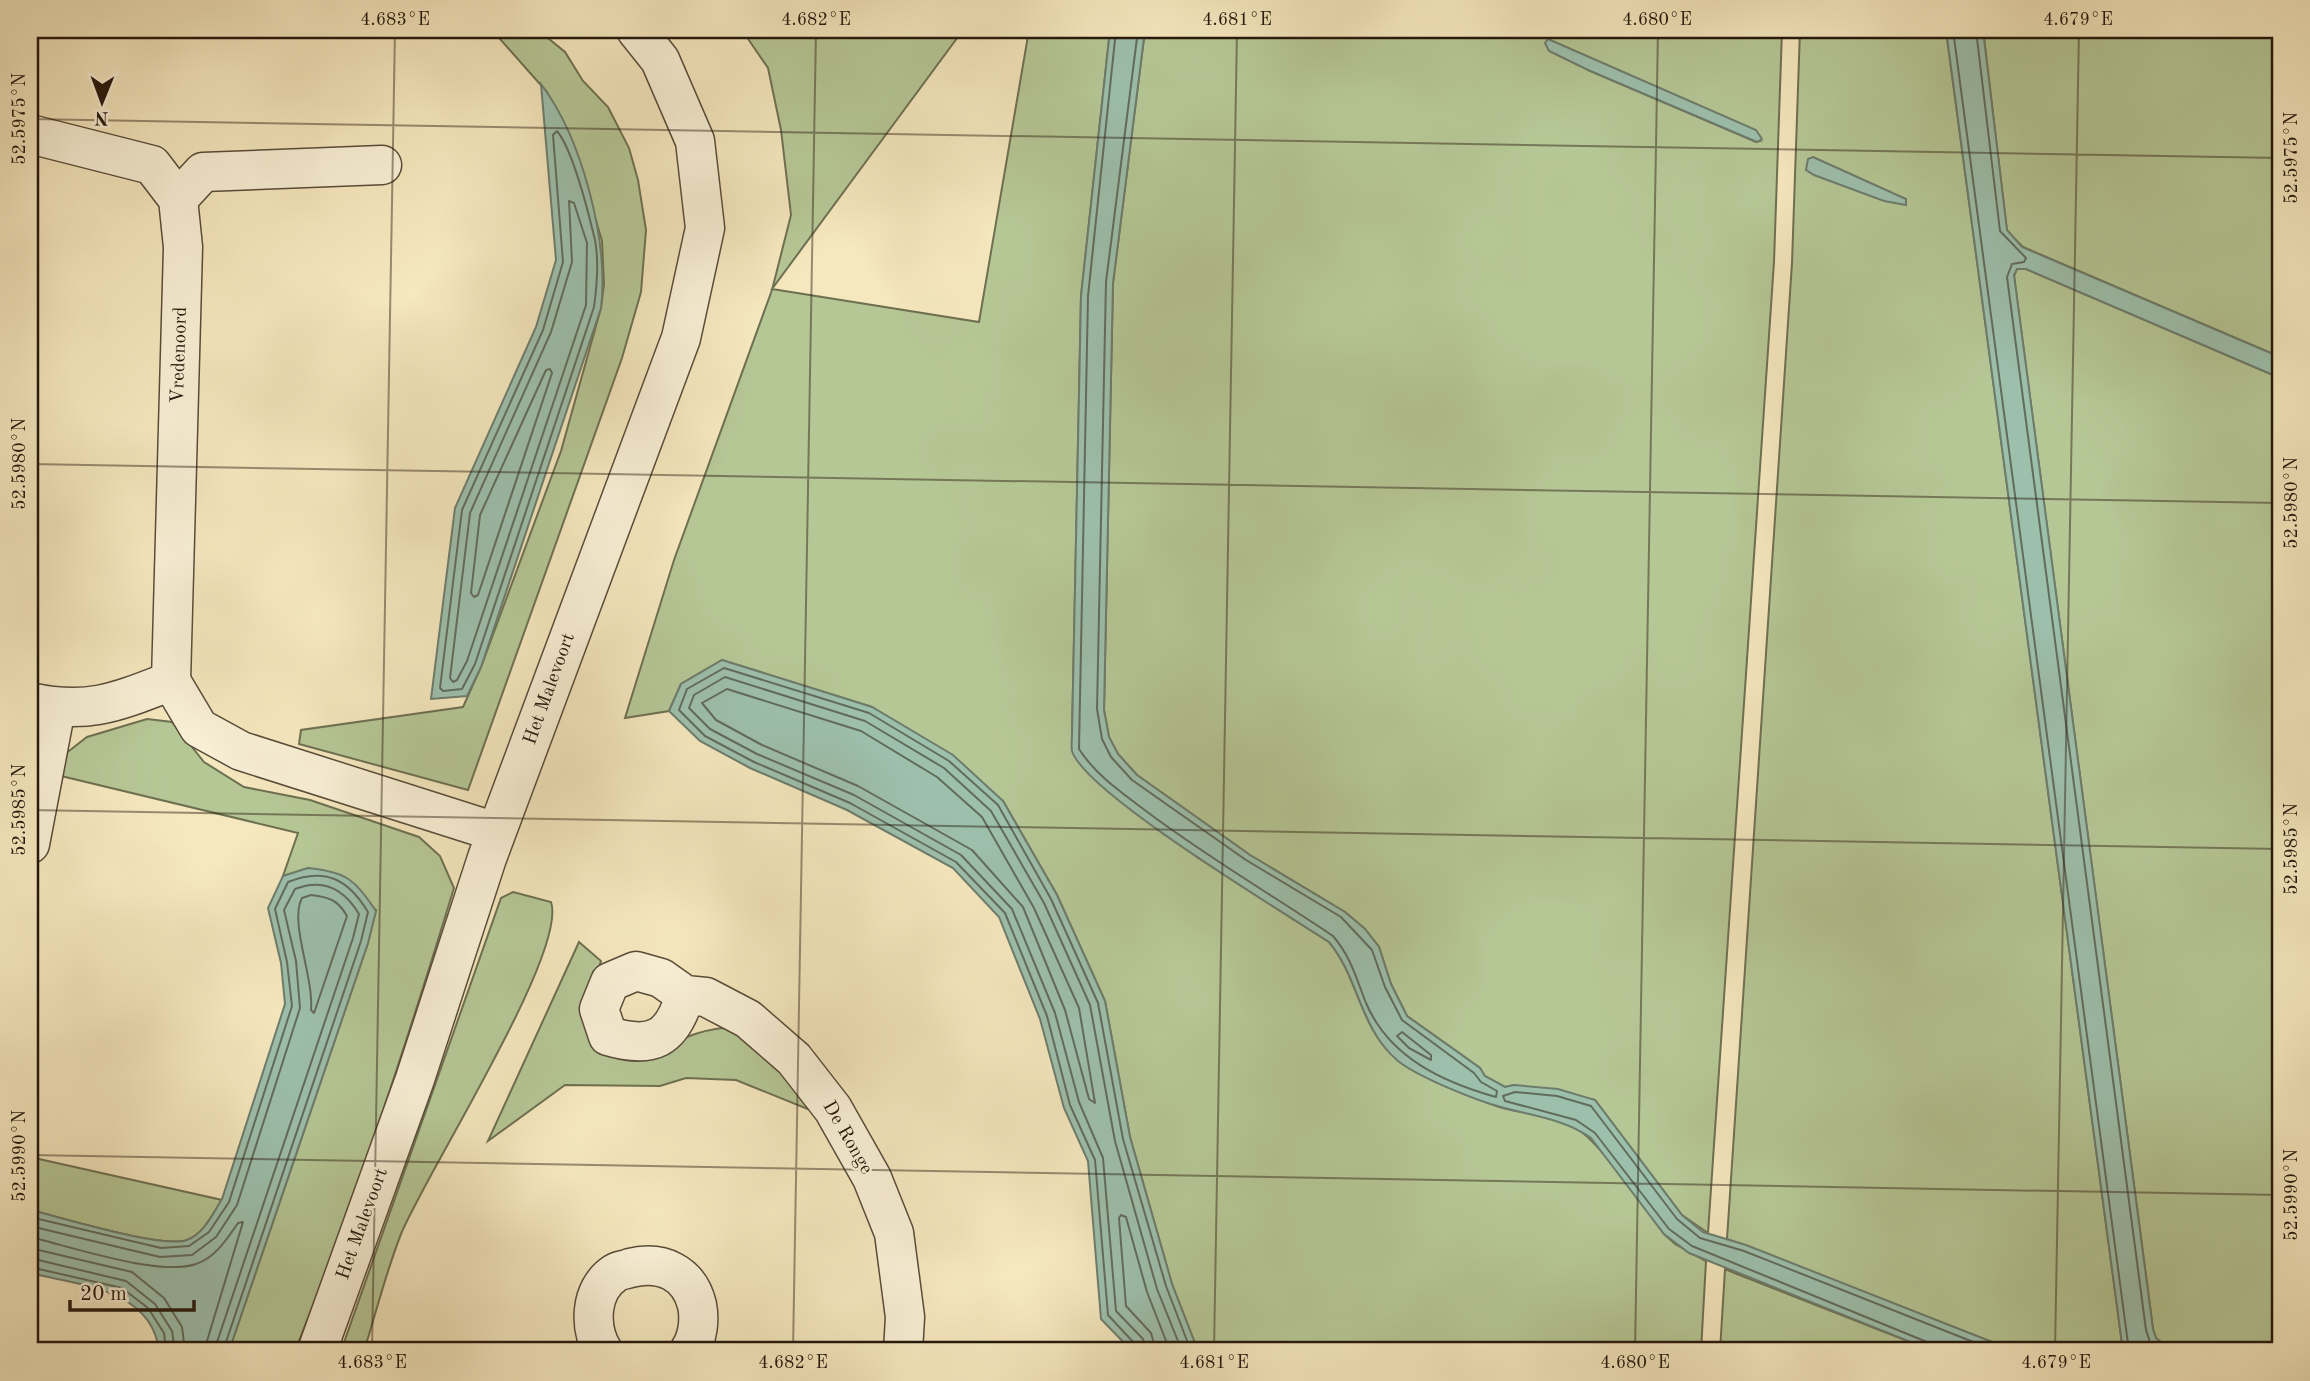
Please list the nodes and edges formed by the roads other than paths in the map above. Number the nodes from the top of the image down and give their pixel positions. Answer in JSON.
{"nodes":[{"id":1,"x":636,"y":30,"type":"edge"},
{"id":2,"x":30,"y":134,"type":"edge"},
{"id":3,"x":383,"y":165,"type":"dead end"},
{"id":4,"x":178,"y":199,"type":"junction"},
{"id":5,"x":171,"y":681,"type":"junction"},
{"id":6,"x":43,"y":705,"type":"edge"},
{"id":7,"x":496,"y":832,"type":"junction"},
{"id":8,"x":30,"y":844,"type":"edge"},
{"id":9,"x":685,"y":995,"type":"dead end"},
{"id":10,"x":317,"y":1351,"type":"edge"},
{"id":11,"x":603,"y":1351,"type":"edge"},
{"id":12,"x":689,"y":1351,"type":"edge"},
{"id":13,"x":903,"y":1351,"type":"edge"}],
"edges":[{"from":1,"to":7,"type":"street","name":"Het Malevoort"},
{"from":2,"to":4,"type":"street"},
{"from":3,"to":4,"type":"street"},
{"from":4,"to":5,"type":"street","name":"Vredenoord"},
{"from":5,"to":6,"type":"street"},
{"from":5,"to":7,"type":"street"},
{"from":6,"to":8,"type":"street"},
{"from":7,"to":10,"type":"street","name":"Het Malevoort"},
{"from":9,"to":13,"type":"street","name":"De Ronge"},
{"from":11,"to":12,"type":"street"}]}
